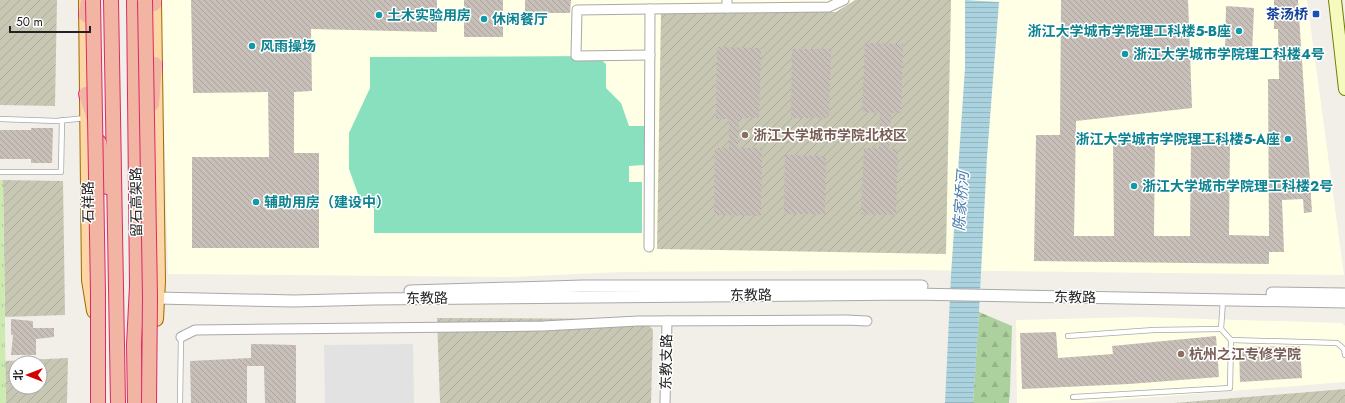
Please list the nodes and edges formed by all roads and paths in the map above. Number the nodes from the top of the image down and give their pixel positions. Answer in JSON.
{"nodes":[{"id":1,"x":87,"y":0,"type":"edge"},
{"id":2,"x":93,"y":0,"type":"edge"},
{"id":3,"x":111,"y":0,"type":"edge"},
{"id":4,"x":134,"y":0,"type":"edge"},
{"id":5,"x":577,"y":0,"type":"edge"},
{"id":6,"x":844,"y":0,"type":"edge"},
{"id":7,"x":1335,"y":0,"type":"edge"},
{"id":8,"x":152,"y":1,"type":"edge"},
{"id":9,"x":727,"y":4,"type":"edge"},
{"id":10,"x":650,"y":9,"type":"junction"},
{"id":11,"x":577,"y":10,"type":"junction"},
{"id":12,"x":86,"y":15,"type":"joint"},
{"id":13,"x":650,"y":55,"type":"junction"},
{"id":14,"x":155,"y":64,"type":"junction"},
{"id":15,"x":1345,"y":89,"type":"edge"},
{"id":16,"x":86,"y":94,"type":"junction"},
{"id":17,"x":86,"y":118,"type":"junction"},
{"id":18,"x":0,"y":119,"type":"edge"},
{"id":19,"x":62,"y":120,"type":"junction"},
{"id":20,"x":0,"y":172,"type":"edge"},
{"id":21,"x":648,"y":246,"type":"dead end"},
{"id":22,"x":137,"y":286,"type":"junction"},
{"id":23,"x":1019,"y":293,"type":"junction"},
{"id":24,"x":157,"y":294,"type":"junction"},
{"id":25,"x":1345,"y":294,"type":"edge"},
{"id":26,"x":1223,"y":299,"type":"junction"},
{"id":27,"x":1345,"y":302,"type":"edge"},
{"id":28,"x":666,"y":321,"type":"junction"},
{"id":29,"x":867,"y":321,"type":"dead end"},
{"id":30,"x":117,"y":328,"type":"junction"},
{"id":31,"x":1221,"y":329,"type":"junction"},
{"id":32,"x":1068,"y":336,"type":"dead end"},
{"id":33,"x":181,"y":337,"type":"joint"},
{"id":34,"x":1231,"y":340,"type":"junction"},
{"id":35,"x":1345,"y":355,"type":"edge"},
{"id":36,"x":1073,"y":397,"type":"dead end"},
{"id":37,"x":98,"y":403,"type":"edge"},
{"id":38,"x":102,"y":403,"type":"edge"},
{"id":39,"x":118,"y":403,"type":"edge"},
{"id":40,"x":135,"y":403,"type":"edge"},
{"id":41,"x":149,"y":403,"type":"edge"},
{"id":42,"x":154,"y":403,"type":"edge"},
{"id":43,"x":180,"y":403,"type":"edge"},
{"id":44,"x":666,"y":403,"type":"edge"}],
"edges":[{"from":1,"to":12,"type":"highway"},
{"from":2,"to":37,"type":"highway","bridge":true},
{"from":3,"to":30,"type":"highway","name":"留石高架路"},
{"from":4,"to":22,"type":"highway","name":"留石高架路"},
{"from":5,"to":11,"type":"street"},
{"from":6,"to":9,"type":"street"},
{"from":7,"to":15,"type":"main road"},
{"from":8,"to":14,"type":"main road"},
{"from":8,"to":41,"type":"highway","name":"留石高架路","bridge":true},
{"from":9,"to":10,"type":"street"},
{"from":10,"to":11,"type":"street"},
{"from":10,"to":13,"type":"street"},
{"from":11,"to":13,"type":"street"},
{"from":12,"to":16,"type":"main road","name":"石祥路"},
{"from":13,"to":21,"type":"street"},
{"from":14,"to":22,"type":"highway"},
{"from":14,"to":24,"type":"main road"},
{"from":16,"to":17,"type":"main road","name":"石祥路"},
{"from":16,"to":30,"type":"highway"},
{"from":17,"to":19,"type":"lane"},
{"from":17,"to":38,"type":"main road","name":"石祥路"},
{"from":18,"to":19,"type":"lane"},
{"from":19,"to":20,"type":"lane"},
{"from":22,"to":40,"type":"highway","name":"留石高架路"},
{"from":23,"to":24,"type":"street","name":"东教路"},
{"from":23,"to":25,"type":"street","name":"东教路"},
{"from":23,"to":26,"type":"street","name":"东教路"},
{"from":24,"to":42,"type":"main road"},
{"from":26,"to":27,"type":"street","name":"东教路"},
{"from":26,"to":31,"type":"lane"},
{"from":28,"to":29,"type":"street"},
{"from":28,"to":33,"type":"street"},
{"from":28,"to":44,"type":"street","name":"东教支路"},
{"from":30,"to":39,"type":"highway","name":"留石高架路"},
{"from":31,"to":32,"type":"lane"},
{"from":31,"to":34,"type":"lane"},
{"from":33,"to":43,"type":"lane"},
{"from":34,"to":35,"type":"lane"},
{"from":34,"to":36,"type":"lane"}]}
